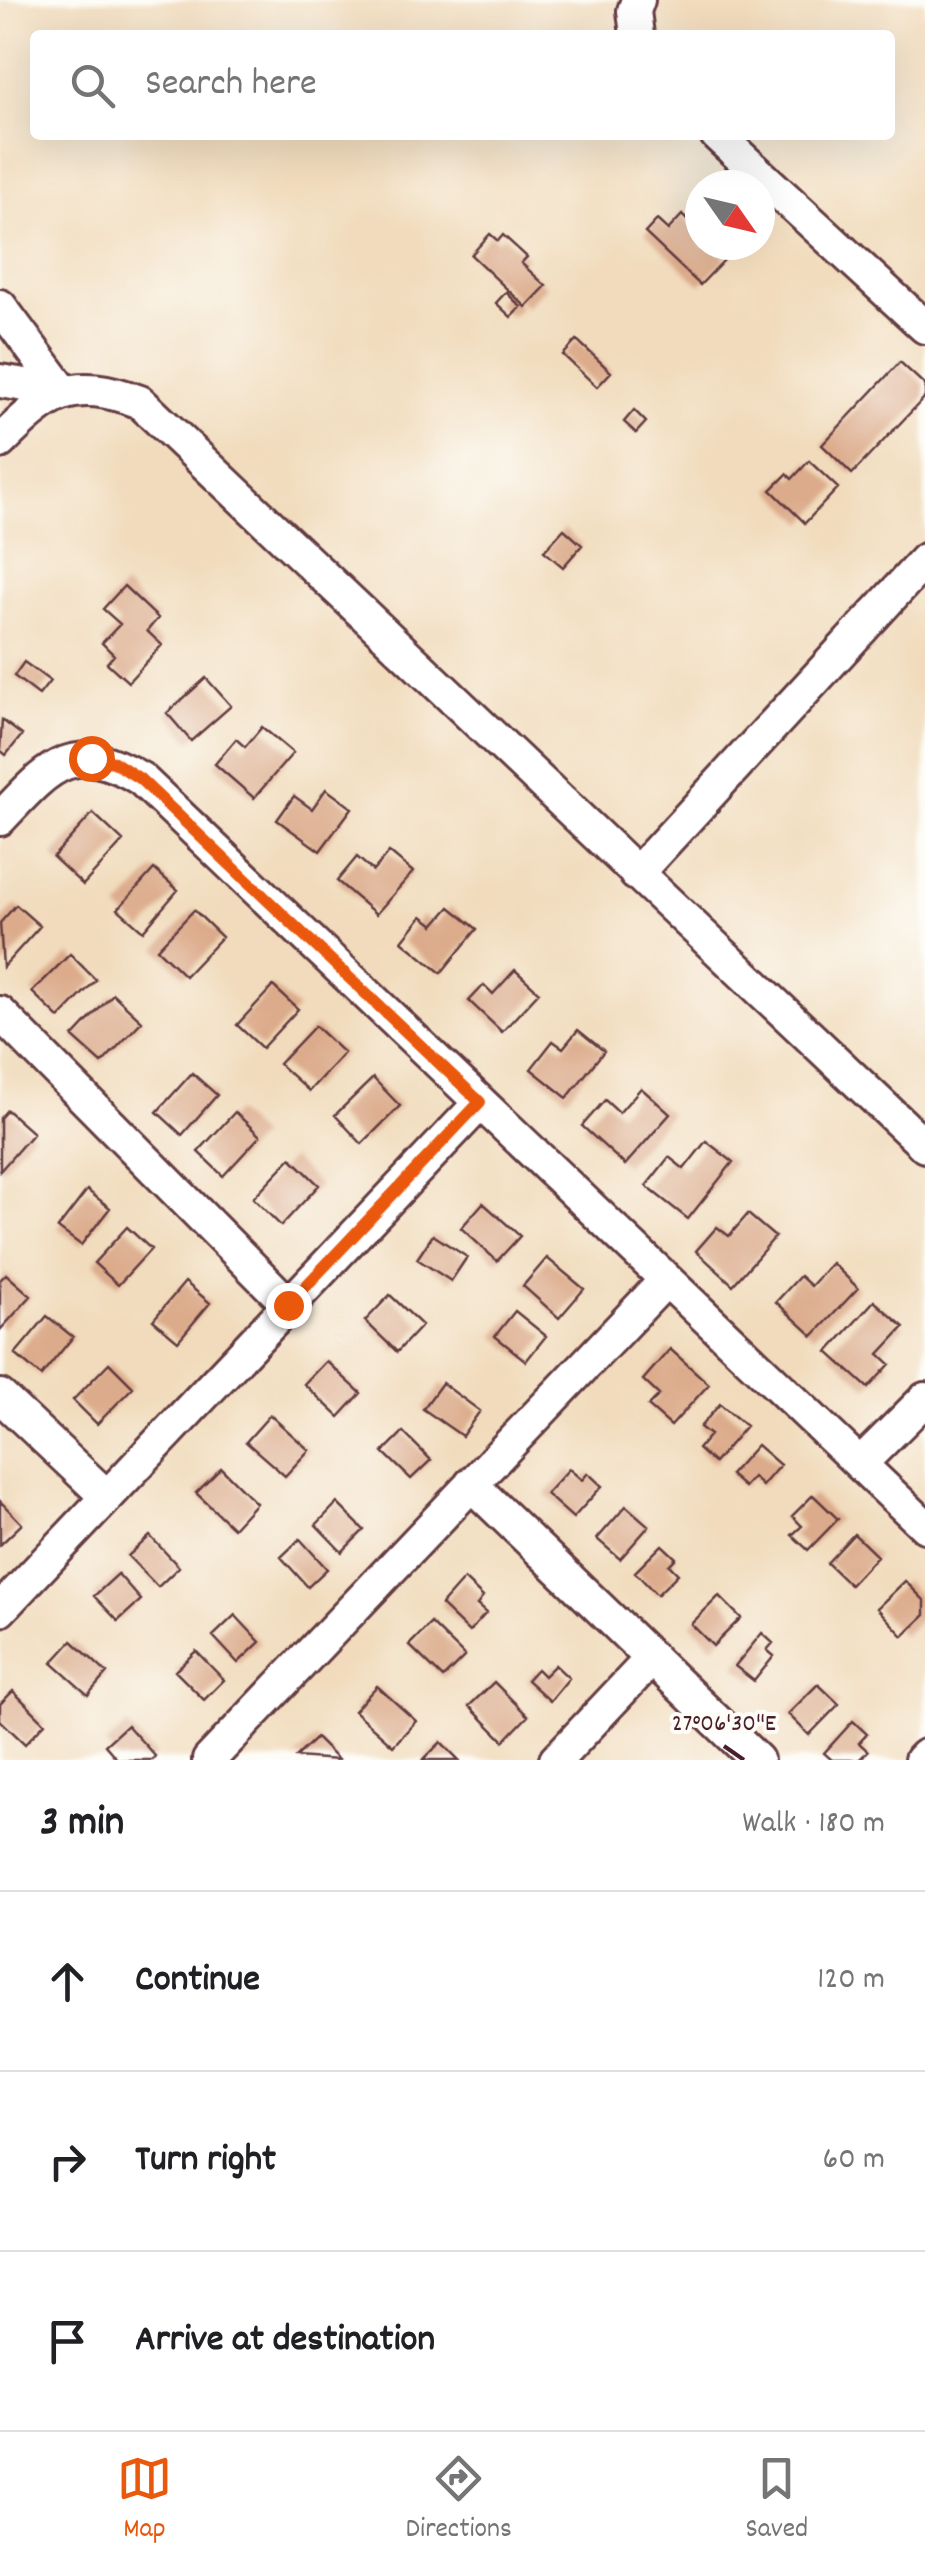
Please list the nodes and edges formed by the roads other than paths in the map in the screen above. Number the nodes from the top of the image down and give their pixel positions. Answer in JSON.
{"nodes":[{"id":1,"x":638,"y":0,"type":"edge"},
{"id":2,"x":636,"y":30,"type":"edge"},
{"id":3,"x":722,"y":140,"type":"edge"},
{"id":4,"x":4,"y":314,"type":"edge"},
{"id":5,"x":925,"y":327,"type":"edge"},
{"id":6,"x":0,"y":381,"type":"edge"},
{"id":7,"x":62,"y":390,"type":"junction"},
{"id":8,"x":0,"y":442,"type":"edge"},
{"id":9,"x":925,"y":560,"type":"edge"},
{"id":10,"x":0,"y":819,"type":"edge"},
{"id":11,"x":636,"y":874,"type":"junction"},
{"id":12,"x":0,"y":1013,"type":"edge"},
{"id":13,"x":480,"y":1102,"type":"junction"},
{"id":14,"x":925,"y":1146,"type":"edge"},
{"id":15,"x":666,"y":1280,"type":"junction"},
{"id":16,"x":288,"y":1305,"type":"junction"},
{"id":17,"x":0,"y":1396,"type":"edge"},
{"id":18,"x":925,"y":1399,"type":"edge"},
{"id":19,"x":860,"y":1464,"type":"junction"},
{"id":20,"x":471,"y":1484,"type":"junction"},
{"id":21,"x":107,"y":1497,"type":"junction"},
{"id":22,"x":925,"y":1526,"type":"edge"},
{"id":23,"x":0,"y":1610,"type":"edge"},
{"id":24,"x":652,"y":1658,"type":"junction"},
{"id":25,"x":209,"y":1760,"type":"edge"},
{"id":26,"x":556,"y":1760,"type":"edge"},
{"id":27,"x":758,"y":1760,"type":"edge"}],
"edges":[{"from":1,"to":2,"type":"street"},
{"from":3,"to":5,"type":"street"},
{"from":4,"to":7,"type":"street"},
{"from":6,"to":7,"type":"street"},
{"from":7,"to":8,"type":"street"},
{"from":7,"to":11,"type":"street"},
{"from":9,"to":11,"type":"street"},
{"from":10,"to":13,"type":"street"},
{"from":11,"to":14,"type":"street"},
{"from":12,"to":16,"type":"street"},
{"from":13,"to":15,"type":"street"},
{"from":13,"to":16,"type":"street"},
{"from":15,"to":19,"type":"street"},
{"from":15,"to":20,"type":"street"},
{"from":16,"to":21,"type":"street"},
{"from":17,"to":21,"type":"street"},
{"from":18,"to":19,"type":"street"},
{"from":19,"to":22,"type":"street"},
{"from":20,"to":24,"type":"street"},
{"from":20,"to":25,"type":"street"},
{"from":21,"to":23,"type":"street"},
{"from":24,"to":26,"type":"street"},
{"from":24,"to":27,"type":"street"}]}
